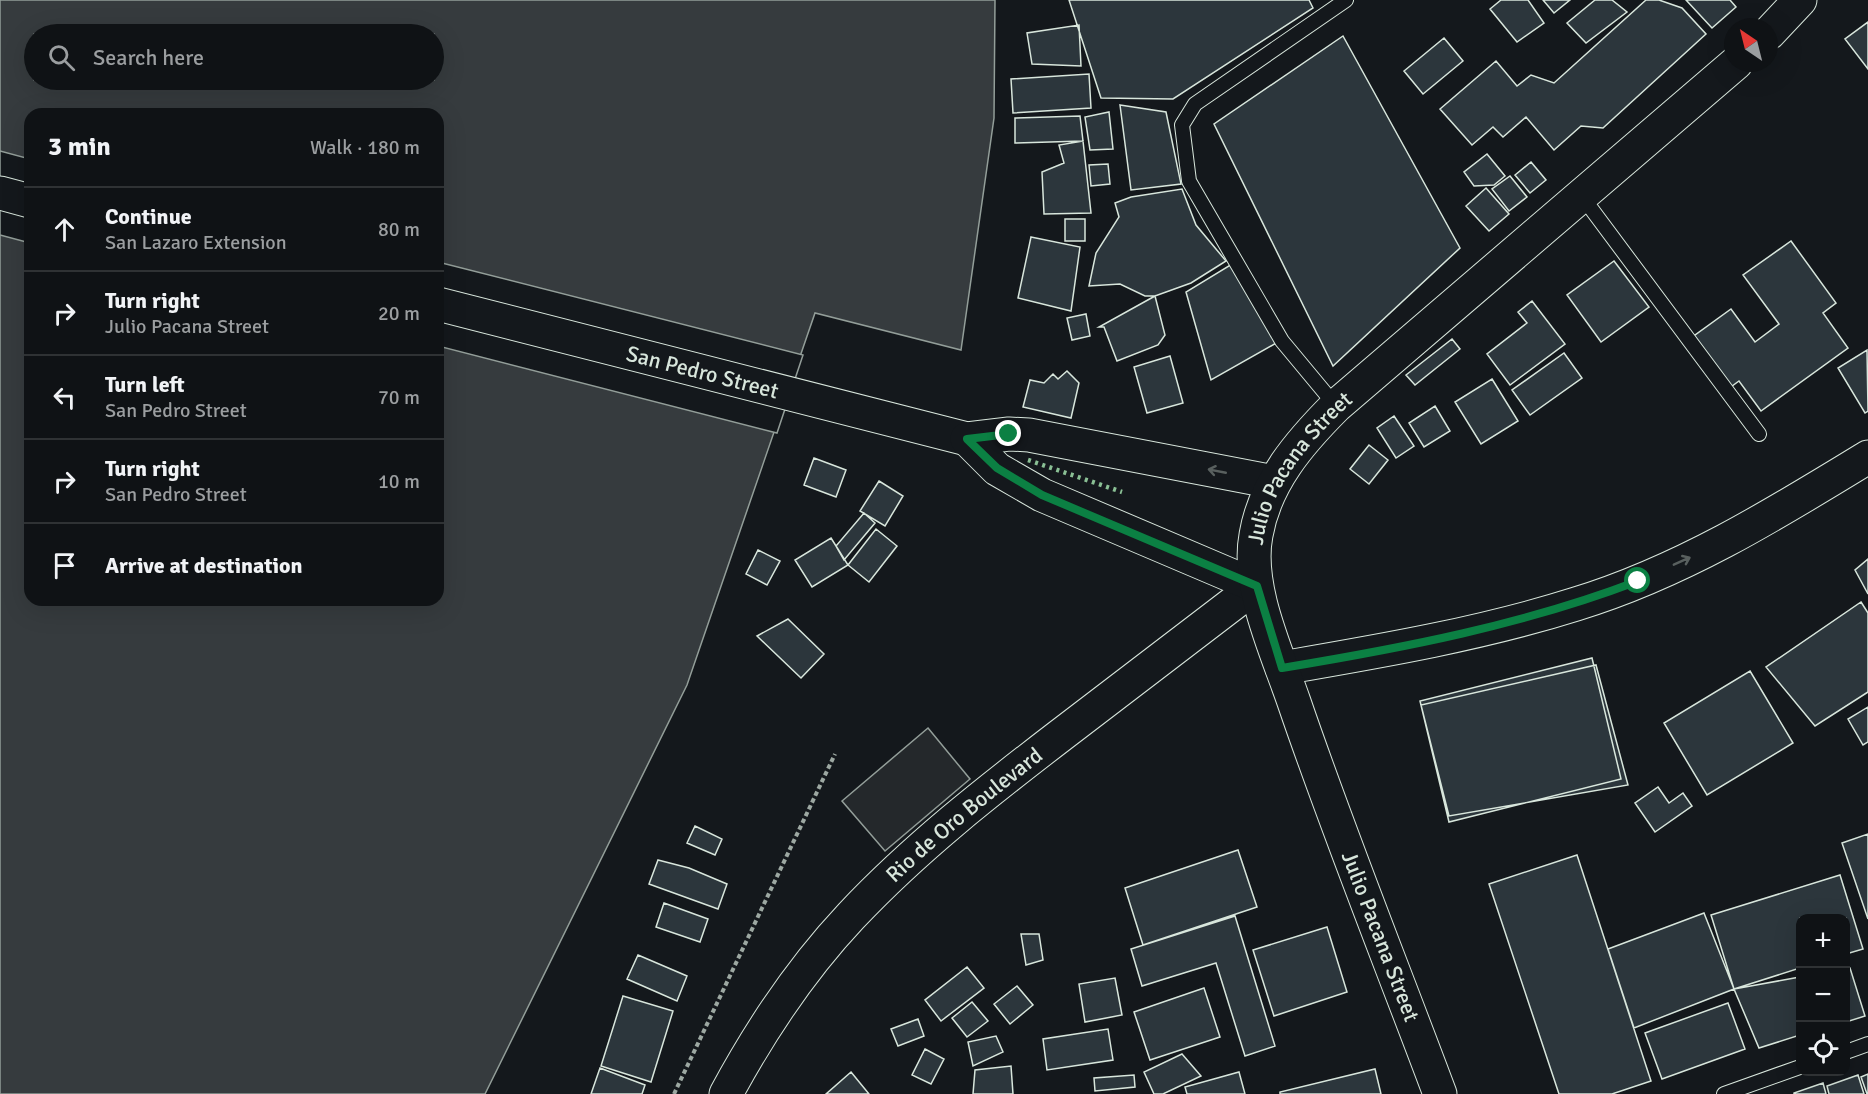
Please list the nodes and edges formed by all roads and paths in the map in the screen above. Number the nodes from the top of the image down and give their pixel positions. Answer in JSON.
{"nodes":[{"id":1,"x":1346,"y":0,"type":"edge"},
{"id":2,"x":1800,"y":0,"type":"edge"},
{"id":3,"x":1778,"y":23,"type":"edge"},
{"id":4,"x":1726,"y":72,"type":"edge"},
{"id":5,"x":0,"y":193,"type":"edge"},
{"id":6,"x":1581,"y":195,"type":"junction"},
{"id":7,"x":24,"y":199,"type":"edge"},
{"id":8,"x":444,"y":306,"type":"edge"},
{"id":9,"x":1336,"y":406,"type":"junction"},
{"id":10,"x":1759,"y":434,"type":"dead end"},
{"id":11,"x":957,"y":436,"type":"junction"},
{"id":12,"x":1868,"y":457,"type":"edge"},
{"id":13,"x":1274,"y":482,"type":"junction"},
{"id":14,"x":1257,"y":586,"type":"junction"},
{"id":15,"x":1282,"y":668,"type":"junction"},
{"id":16,"x":836,"y":754,"type":"dead end"},
{"id":17,"x":1868,"y":1044,"type":"edge"},
{"id":18,"x":1850,"y":1050,"type":"edge"},
{"id":19,"x":1796,"y":1068,"type":"edge"},
{"id":20,"x":674,"y":1094,"type":"edge"},
{"id":21,"x":726,"y":1094,"type":"edge"},
{"id":22,"x":1440,"y":1094,"type":"edge"},
{"id":23,"x":1724,"y":1094,"type":"edge"}],
"edges":[{"from":1,"to":9,"type":"lane"},
{"from":2,"to":3,"type":"main road"},
{"from":4,"to":6,"type":"main road","name":"Julio Pacana Street"},
{"from":5,"to":7,"type":"main road"},
{"from":6,"to":9,"type":"main road","name":"Julio Pacana Street"},
{"from":6,"to":10,"type":"lane"},
{"from":8,"to":11,"type":"main road","name":"San Pedro Street"},
{"from":9,"to":13,"type":"main road","name":"Julio Pacana Street"},
{"from":13,"to":11,"type":"main road","name":"San Pedro Street","one_way":true},
{"from":11,"to":14,"type":"main road","name":"San Pedro Street"},
{"from":15,"to":12,"type":"main road","one_way":true},
{"from":13,"to":14,"type":"main road","name":"Julio Pacana Street"},
{"from":14,"to":15,"type":"main road","name":"Julio Pacana Street"},
{"from":14,"to":21,"type":"main road","name":"Rio de Oro Boulevard"},
{"from":15,"to":22,"type":"main road","name":"Julio Pacana Street"},
{"from":16,"to":20,"type":"path"},
{"from":17,"to":18,"type":"lane"},
{"from":19,"to":23,"type":"lane"}]}
